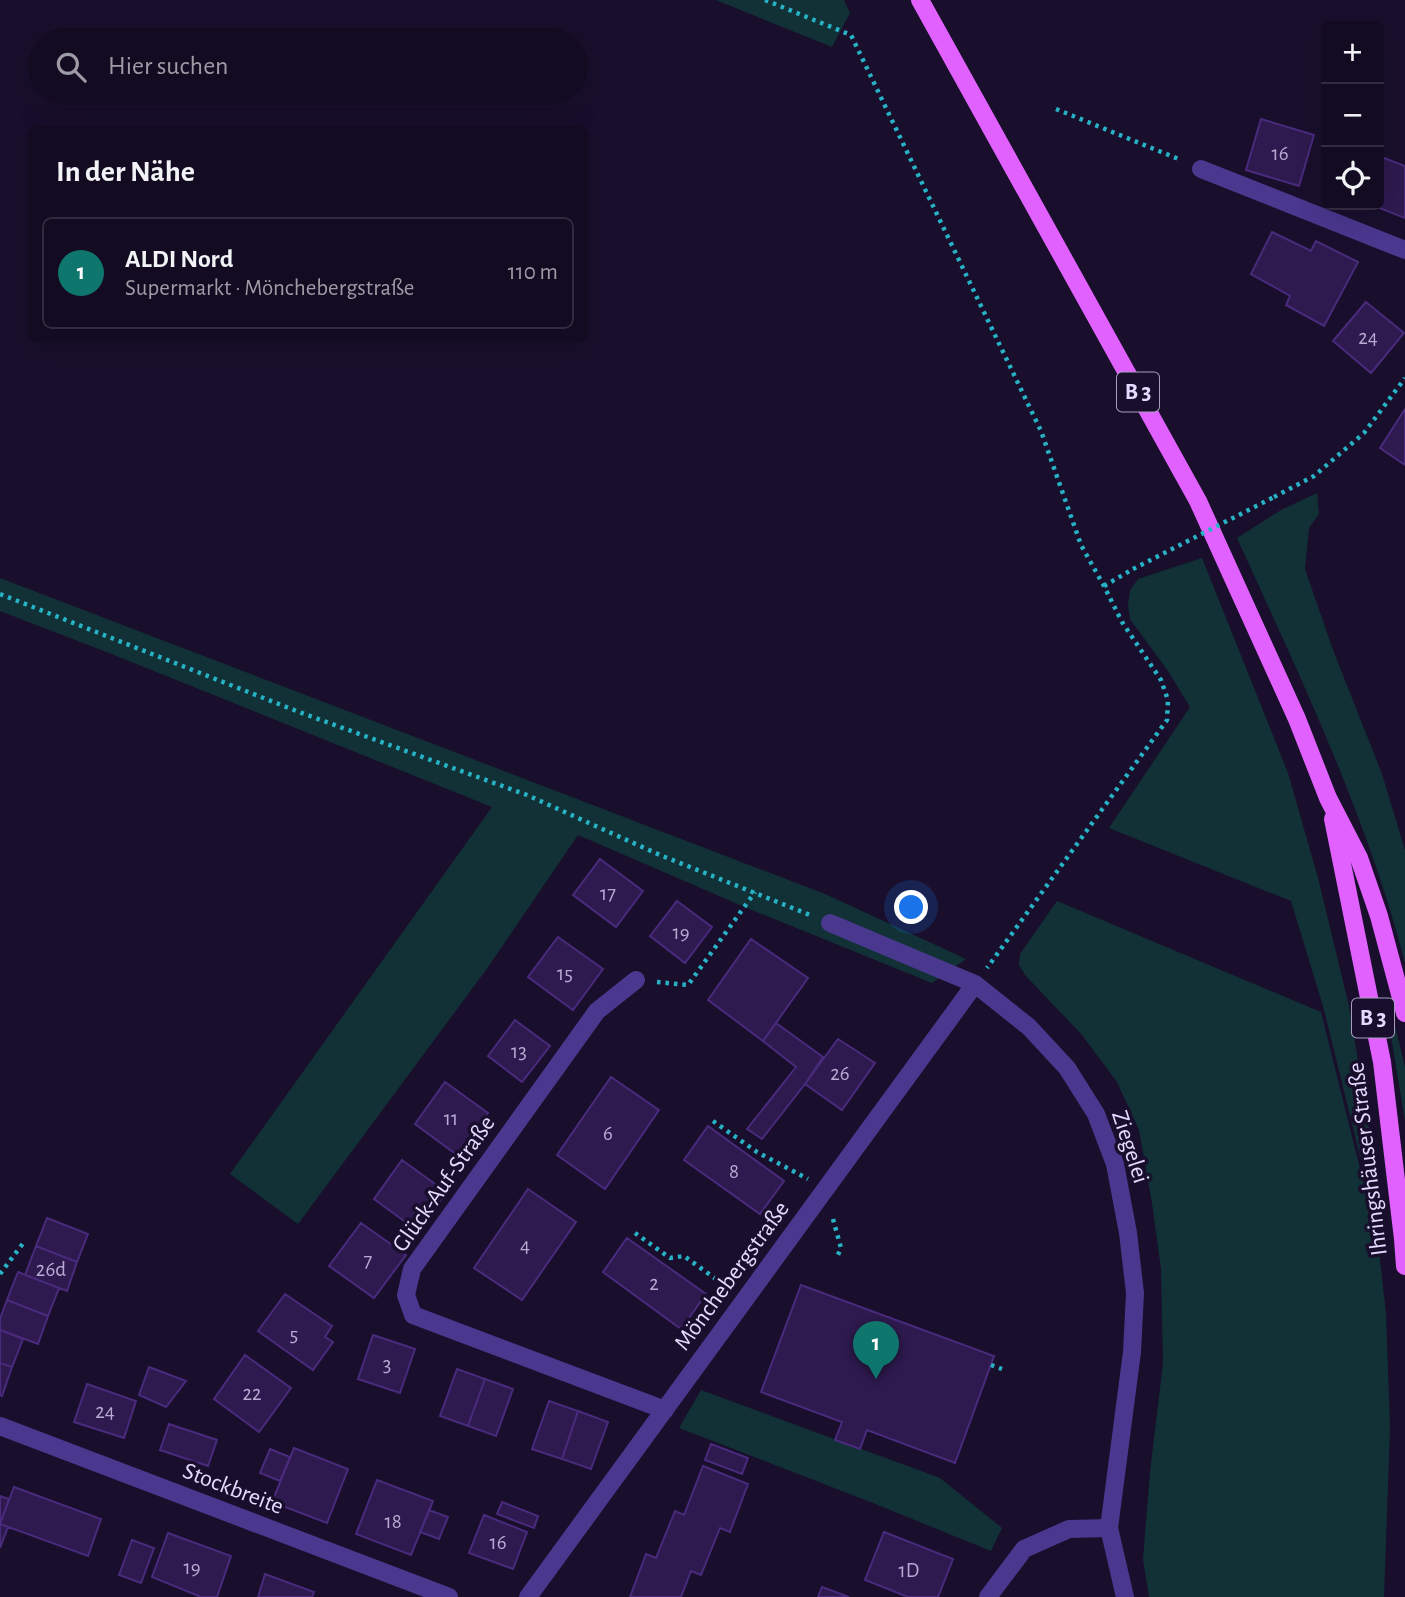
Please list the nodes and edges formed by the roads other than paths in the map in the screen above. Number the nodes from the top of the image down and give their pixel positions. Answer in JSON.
{"nodes":[{"id":1,"x":920,"y":0,"type":"edge"},
{"id":2,"x":1201,"y":169,"type":"road end"},
{"id":3,"x":1405,"y":250,"type":"edge"},
{"id":4,"x":1328,"y":799,"type":"junction"},
{"id":5,"x":830,"y":923,"type":"road end"},
{"id":6,"x":636,"y":980,"type":"road end"},
{"id":7,"x":975,"y":984,"type":"junction"},
{"id":8,"x":1405,"y":1013,"type":"edge"},
{"id":9,"x":1405,"y":1266,"type":"edge"},
{"id":10,"x":665,"y":1410,"type":"junction"},
{"id":11,"x":0,"y":1426,"type":"edge"},
{"id":12,"x":1109,"y":1528,"type":"junction"},
{"id":13,"x":449,"y":1597,"type":"edge"},
{"id":14,"x":528,"y":1597,"type":"edge"},
{"id":15,"x":988,"y":1597,"type":"edge"},
{"id":16,"x":1125,"y":1597,"type":"edge"}],
"edges":[{"from":1,"to":4,"type":"main road","number":"B 3"},
{"from":2,"to":3,"type":"street"},
{"from":4,"to":8,"type":"main road","number":"B 3"},
{"from":4,"to":9,"type":"main road","name":"Ihringshäuser Straße","number":"B 3"},
{"from":5,"to":7,"type":"street","name":"Ziegelei"},
{"from":6,"to":10,"type":"street","name":"Glück-Auf-Straße"},
{"from":7,"to":10,"type":"street","name":"Mönchebergstraße"},
{"from":7,"to":12,"type":"street","name":"Ziegelei"},
{"from":10,"to":14,"type":"street","name":"Mönchebergstraße"},
{"from":11,"to":13,"type":"street","name":"Stockbreite"},
{"from":12,"to":15,"type":"street"},
{"from":12,"to":16,"type":"street","name":"Ziegelei"}]}
